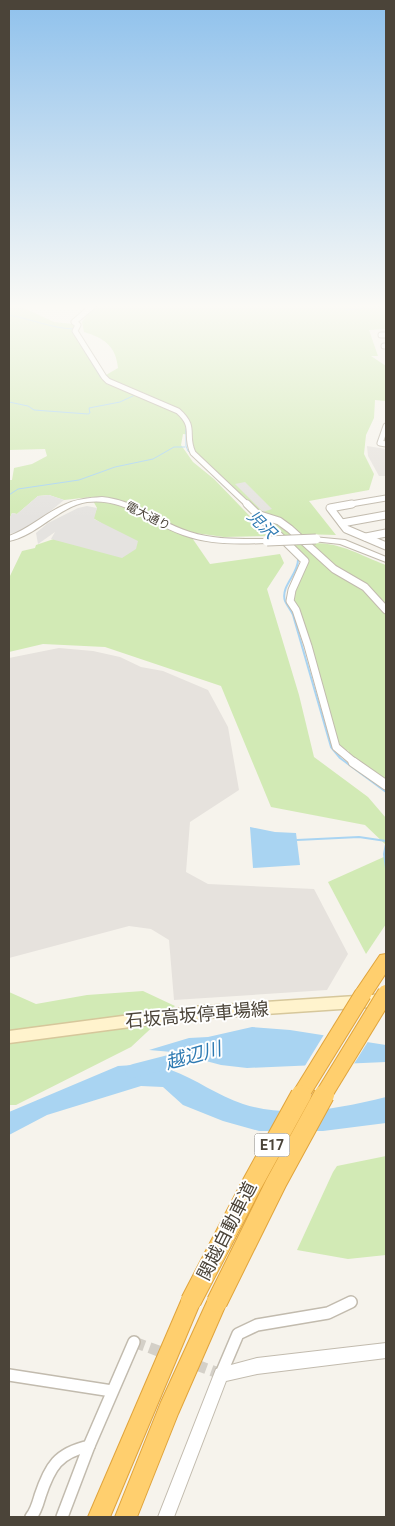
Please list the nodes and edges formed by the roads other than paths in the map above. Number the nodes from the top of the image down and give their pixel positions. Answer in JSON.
{"nodes":[{"id":1,"x":104,"y":376,"type":"edge"},
{"id":2,"x":386,"y":426,"type":"edge"},
{"id":3,"x":386,"y":444,"type":"edge"},
{"id":4,"x":386,"y":498,"type":"edge"},
{"id":5,"x":258,"y":514,"type":"junction"},
{"id":6,"x":386,"y":515,"type":"edge"},
{"id":7,"x":342,"y":523,"type":"junction"},
{"id":8,"x":386,"y":533,"type":"edge"},
{"id":9,"x":365,"y":537,"type":"junction"},
{"id":10,"x":9,"y":539,"type":"edge"},
{"id":11,"x":386,"y":546,"type":"edge"},
{"id":12,"x":386,"y":560,"type":"edge"},
{"id":13,"x":386,"y":610,"type":"edge"},
{"id":14,"x":386,"y":786,"type":"edge"},
{"id":15,"x":386,"y":960,"type":"edge"},
{"id":16,"x":386,"y":993,"type":"edge"},
{"id":17,"x":386,"y":1000,"type":"edge"},
{"id":18,"x":9,"y":1037,"type":"edge"},
{"id":19,"x":351,"y":1302,"type":"dead end"},
{"id":20,"x":134,"y":1342,"type":"dead end"},
{"id":21,"x":386,"y":1350,"type":"edge"},
{"id":22,"x":222,"y":1374,"type":"junction"},
{"id":23,"x":9,"y":1375,"type":"edge"},
{"id":24,"x":112,"y":1391,"type":"junction"},
{"id":25,"x":89,"y":1446,"type":"junction"},
{"id":26,"x":31,"y":1517,"type":"edge"},
{"id":27,"x":62,"y":1517,"type":"edge"},
{"id":28,"x":99,"y":1517,"type":"edge"},
{"id":29,"x":126,"y":1517,"type":"edge"},
{"id":30,"x":166,"y":1517,"type":"edge"}],
"edges":[{"from":1,"to":5,"type":"street"},
{"from":2,"to":3,"type":"street"},
{"from":4,"to":7,"type":"street"},
{"from":5,"to":13,"type":"street"},
{"from":5,"to":14,"type":"street"},
{"from":6,"to":7,"type":"street"},
{"from":7,"to":9,"type":"street"},
{"from":8,"to":9,"type":"street"},
{"from":9,"to":11,"type":"street"},
{"from":10,"to":12,"type":"street","name":"電大通り","bridge":true},
{"from":15,"to":28,"type":"highway","name":"関越自動車道","number":"E17","bridge":true},
{"from":16,"to":29,"type":"highway","name":"関越自動車道","number":"E17","bridge":true},
{"from":17,"to":18,"type":"main road","name":"石坂高坂停車場線"},
{"from":19,"to":22,"type":"street"},
{"from":20,"to":24,"type":"street"},
{"from":21,"to":22,"type":"street"},
{"from":22,"to":30,"type":"street"},
{"from":23,"to":24,"type":"street"},
{"from":24,"to":25,"type":"street"},
{"from":25,"to":26,"type":"street"},
{"from":25,"to":27,"type":"street"}]}
